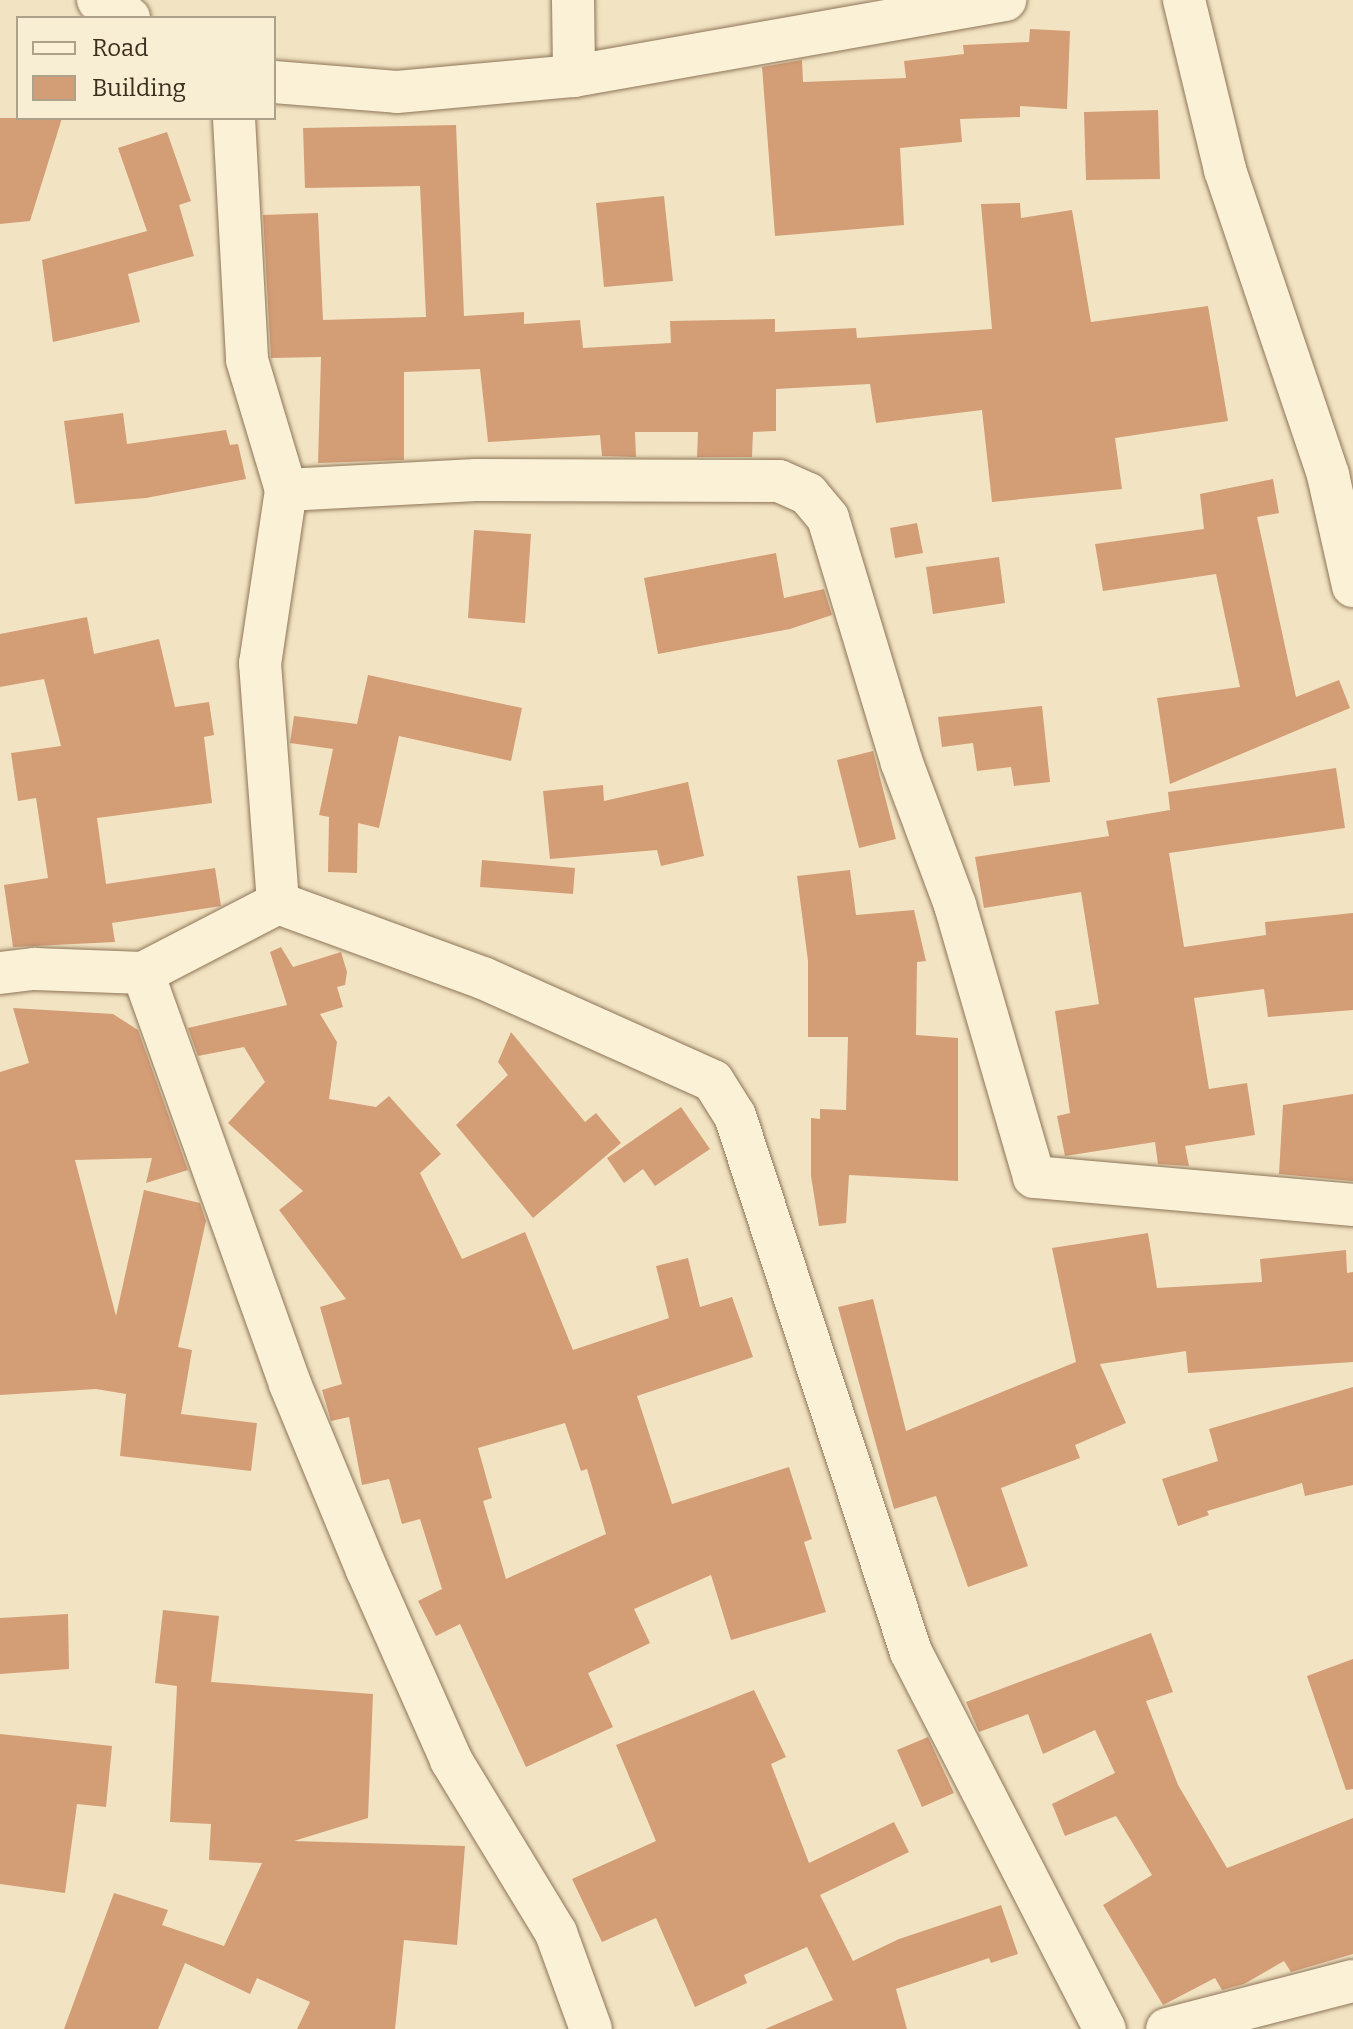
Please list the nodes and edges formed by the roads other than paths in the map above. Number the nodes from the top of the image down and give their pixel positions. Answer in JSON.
{"nodes":[{"id":1,"x":98,"y":0,"type":"edge"},
{"id":2,"x":573,"y":0,"type":"edge"},
{"id":3,"x":1005,"y":0,"type":"edge"},
{"id":4,"x":1184,"y":0,"type":"edge"},
{"id":5,"x":126,"y":16,"type":"edge"},
{"id":6,"x":574,"y":76,"type":"junction"},
{"id":7,"x":276,"y":82,"type":"edge"},
{"id":8,"x":234,"y":120,"type":"edge"},
{"id":9,"x":286,"y":490,"type":"junction"},
{"id":10,"x":1353,"y":586,"type":"edge"},
{"id":11,"x":278,"y":903,"type":"junction"},
{"id":12,"x":0,"y":973,"type":"edge"},
{"id":13,"x":143,"y":973,"type":"junction"},
{"id":14,"x":1353,"y":1205,"type":"edge"},
{"id":15,"x":1353,"y":1981,"type":"edge"},
{"id":16,"x":591,"y":2029,"type":"edge"},
{"id":17,"x":1105,"y":2029,"type":"edge"},
{"id":18,"x":1167,"y":2029,"type":"edge"}],
"edges":[{"from":1,"to":5,"type":"street"},
{"from":2,"to":6,"type":"street"},
{"from":3,"to":6,"type":"street"},
{"from":4,"to":10,"type":"street"},
{"from":6,"to":7,"type":"street"},
{"from":8,"to":9,"type":"street"},
{"from":9,"to":11,"type":"street"},
{"from":9,"to":14,"type":"street"},
{"from":11,"to":13,"type":"street"},
{"from":11,"to":17,"type":"street"},
{"from":12,"to":13,"type":"street"},
{"from":13,"to":16,"type":"street"},
{"from":15,"to":18,"type":"street"}]}
